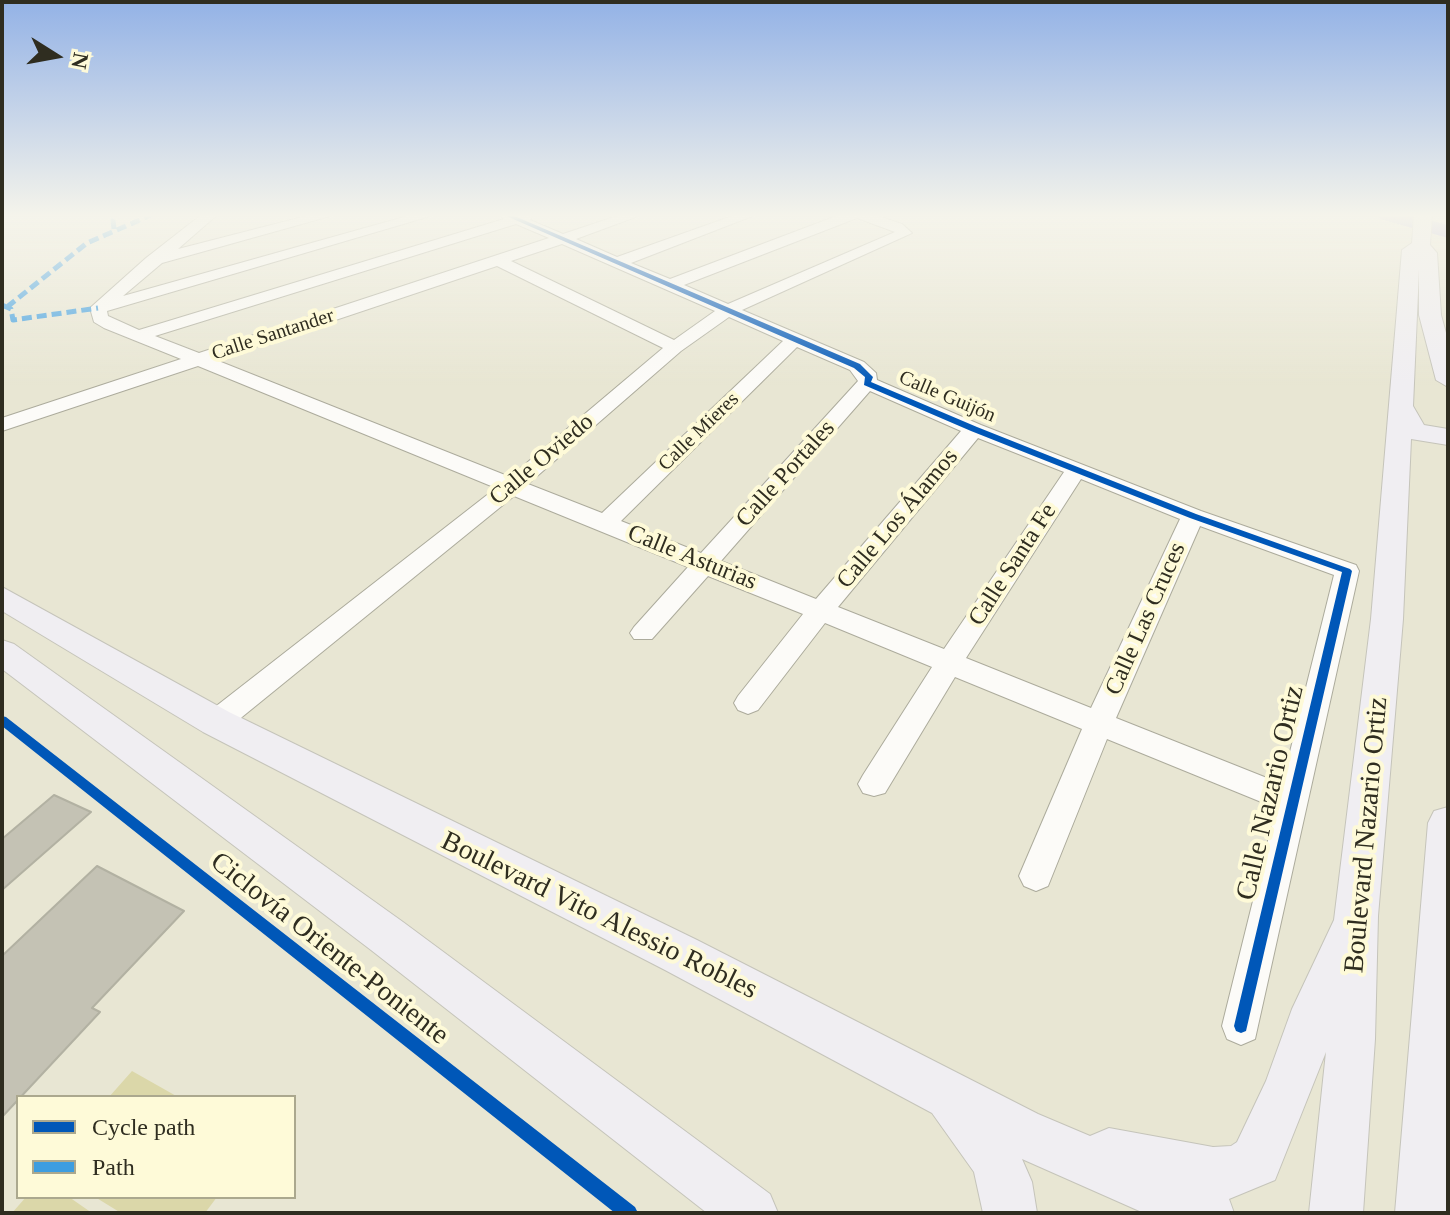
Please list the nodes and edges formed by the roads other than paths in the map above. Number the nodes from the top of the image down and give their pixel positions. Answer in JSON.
{"nodes":[{"id":1,"x":139,"y":272,"type":"edge"},
{"id":2,"x":226,"y":272,"type":"edge"},
{"id":3,"x":341,"y":272,"type":"edge"},
{"id":4,"x":466,"y":272,"type":"edge"},
{"id":5,"x":521,"y":272,"type":"edge"},
{"id":6,"x":640,"y":272,"type":"edge"},
{"id":7,"x":705,"y":272,"type":"edge"},
{"id":8,"x":821,"y":272,"type":"edge"},
{"id":9,"x":1410,"y":272,"type":"edge"},
{"id":10,"x":1429,"y":272,"type":"edge"},
{"id":11,"x":670,"y":285,"type":"junction"},
{"id":12,"x":98,"y":308,"type":"junction"},
{"id":13,"x":726,"y":311,"type":"junction"},
{"id":14,"x":140,"y":335,"type":"junction"},
{"id":15,"x":793,"y":341,"type":"junction"},
{"id":16,"x":675,"y":347,"type":"junction"},
{"id":17,"x":198,"y":359,"type":"junction"},
{"id":18,"x":1448,"y":380,"type":"edge"},
{"id":19,"x":867,"y":383,"type":"junction"},
{"id":20,"x":1401,"y":407,"type":"junction"},
{"id":21,"x":2,"y":425,"type":"edge"},
{"id":22,"x":974,"y":429,"type":"junction"},
{"id":23,"x":1448,"y":437,"type":"edge"},
{"id":24,"x":1448,"y":450,"type":"edge"},
{"id":25,"x":1398,"y":458,"type":"junction"},
{"id":26,"x":1077,"y":469,"type":"junction"},
{"id":27,"x":514,"y":485,"type":"junction"},
{"id":28,"x":1193,"y":516,"type":"junction"},
{"id":29,"x":605,"y":523,"type":"junction"},
{"id":30,"x":705,"y":564,"type":"junction"},
{"id":31,"x":1347,"y":571,"type":"joint"},
{"id":32,"x":2,"y":597,"type":"edge"},
{"id":33,"x":821,"y":610,"type":"junction"},
{"id":34,"x":643,"y":633,"type":"dead end"},
{"id":35,"x":2,"y":652,"type":"edge"},
{"id":36,"x":950,"y":661,"type":"junction"},
{"id":37,"x":748,"y":703,"type":"dead end"},
{"id":38,"x":216,"y":722,"type":"junction"},
{"id":39,"x":1099,"y":723,"type":"junction"},
{"id":40,"x":874,"y":784,"type":"dead end"},
{"id":41,"x":1294,"y":802,"type":"junction"},
{"id":42,"x":1448,"y":823,"type":"edge"},
{"id":43,"x":1036,"y":876,"type":"dead end"},
{"id":44,"x":1356,"y":916,"type":"junction"},
{"id":45,"x":1437,"y":966,"type":"junction"},
{"id":46,"x":1241,"y":1026,"type":"dead end"},
{"id":47,"x":1448,"y":1043,"type":"edge"},
{"id":48,"x":926,"y":1080,"type":"junction"},
{"id":49,"x":1020,"y":1132,"type":"junction"},
{"id":50,"x":751,"y":1213,"type":"edge"},
{"id":51,"x":1010,"y":1213,"type":"edge"},
{"id":52,"x":1207,"y":1213,"type":"edge"},
{"id":53,"x":1336,"y":1213,"type":"edge"},
{"id":54,"x":1422,"y":1213,"type":"edge"}],
"edges":[{"from":1,"to":12,"type":"street"},
{"from":2,"to":12,"type":"street"},
{"from":3,"to":14,"type":"street"},
{"from":4,"to":17,"type":"street","name":"Calle Santander"},
{"from":5,"to":16,"type":"street"},
{"from":6,"to":11,"type":"street","name":"Calle Guijón"},
{"from":7,"to":11,"type":"street"},
{"from":8,"to":13,"type":"street","name":"Calle Oviedo"},
{"from":9,"to":20,"type":"main road","name":"Boulevard Nazario Ortiz"},
{"from":10,"to":18,"type":"main road","name":"Boulevard Nazario Ortiz"},
{"from":11,"to":13,"type":"street","name":"Calle Guijón"},
{"from":12,"to":14,"type":"street","name":"Calle Asturias"},
{"from":13,"to":15,"type":"street","name":"Calle Guijón"},
{"from":13,"to":16,"type":"street","name":"Calle Oviedo"},
{"from":14,"to":17,"type":"street","name":"Calle Asturias"},
{"from":15,"to":19,"type":"street","name":"Calle Guijón"},
{"from":15,"to":29,"type":"street","name":"Calle Mieres"},
{"from":16,"to":27,"type":"street","name":"Calle Oviedo"},
{"from":17,"to":21,"type":"street","name":"Calle Santander"},
{"from":17,"to":27,"type":"street","name":"Calle Asturias"},
{"from":19,"to":22,"type":"street","name":"Calle Guijón"},
{"from":19,"to":30,"type":"street","name":"Calle Portales"},
{"from":20,"to":23,"type":"main road"},
{"from":20,"to":25,"type":"main road","name":"Boulevard Nazario Ortiz"},
{"from":22,"to":26,"type":"street","name":"Calle Guijón"},
{"from":22,"to":33,"type":"street","name":"Calle Los Álamos"},
{"from":24,"to":25,"type":"main road"},
{"from":25,"to":44,"type":"main road","name":"Boulevard Nazario Ortiz"},
{"from":26,"to":28,"type":"street","name":"Calle Guijón"},
{"from":26,"to":36,"type":"street","name":"Calle Santa Fe"},
{"from":27,"to":29,"type":"street","name":"Calle Asturias"},
{"from":27,"to":38,"type":"street","name":"Calle Oviedo"},
{"from":28,"to":31,"type":"street","name":"Calle Guijón"},
{"from":28,"to":39,"type":"street","name":"Calle Las Cruces"},
{"from":29,"to":30,"type":"street","name":"Calle Asturias"},
{"from":30,"to":33,"type":"street","name":"Calle Asturias"},
{"from":30,"to":34,"type":"street","name":"Calle Portales"},
{"from":31,"to":41,"type":"street","name":"Calle Nazario Ortiz"},
{"from":32,"to":38,"type":"main road","name":"Boulevard Vito Alessio Robles"},
{"from":33,"to":36,"type":"street","name":"Calle Asturias"},
{"from":33,"to":37,"type":"street","name":"Calle Los Álamos"},
{"from":35,"to":50,"type":"main road"},
{"from":36,"to":39,"type":"street","name":"Calle Asturias"},
{"from":36,"to":40,"type":"street","name":"Calle Santa Fe"},
{"from":38,"to":48,"type":"main road","name":"Boulevard Vito Alessio Robles"},
{"from":39,"to":41,"type":"street","name":"Calle Asturias"},
{"from":39,"to":43,"type":"street","name":"Calle Las Cruces"},
{"from":41,"to":46,"type":"street","name":"Calle Nazario Ortiz"},
{"from":42,"to":45,"type":"main road"},
{"from":44,"to":49,"type":"main road"},
{"from":44,"to":53,"type":"main road","name":"Boulevard Nazario Ortiz"},
{"from":45,"to":47,"type":"main road"},
{"from":45,"to":54,"type":"main road"},
{"from":48,"to":49,"type":"main road","name":"Boulevard Vito Alessio Robles"},
{"from":48,"to":51,"type":"main road"},
{"from":49,"to":52,"type":"main road","name":"Boulevard Vito Alessio Robles"}]}
